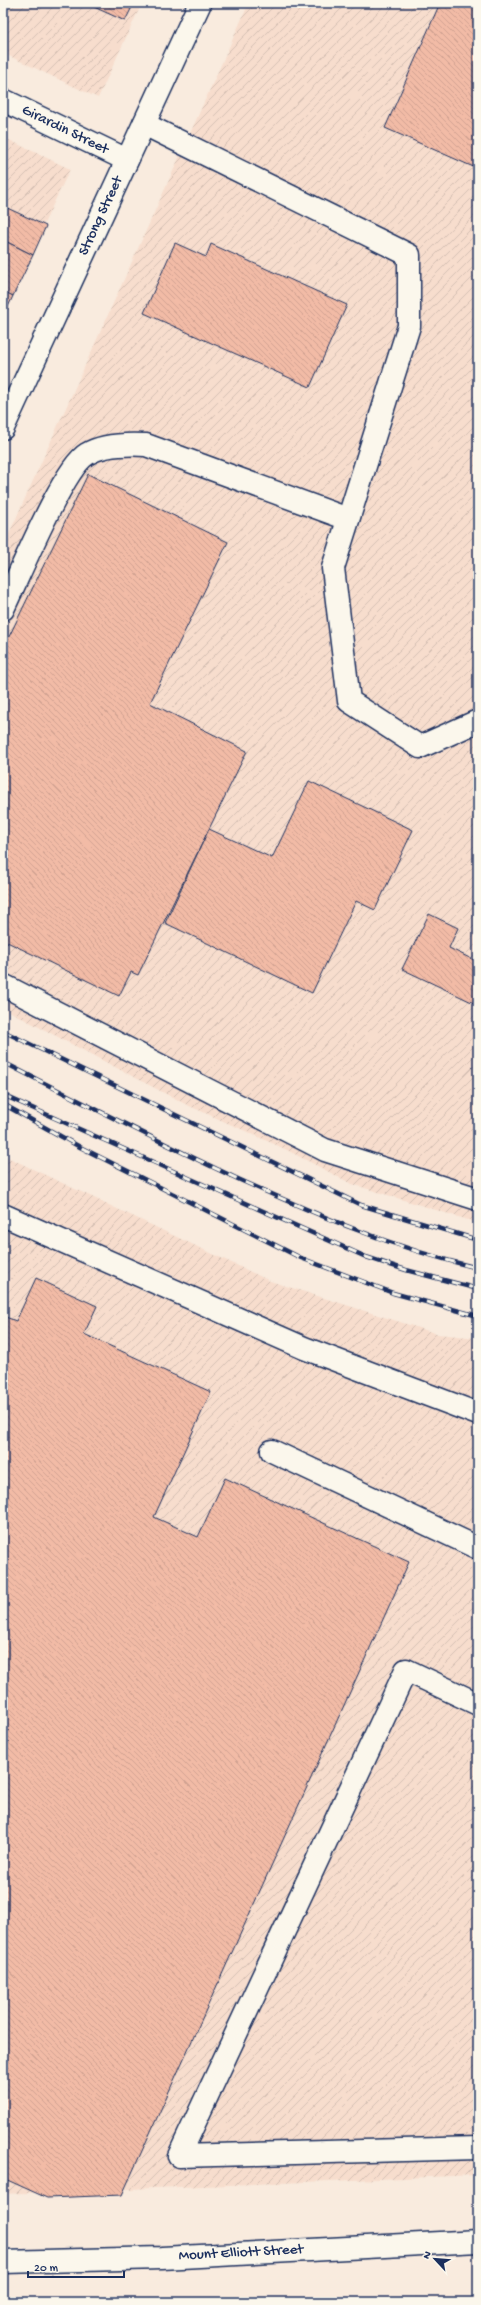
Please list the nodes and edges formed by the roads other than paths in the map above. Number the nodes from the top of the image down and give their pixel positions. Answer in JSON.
{"nodes":[{"id":1,"x":200,"y":3,"type":"edge"},
{"id":2,"x":3,"y":100,"type":"edge"},
{"id":3,"x":144,"y":124,"type":"junction"},
{"id":4,"x":127,"y":160,"type":"junction"},
{"id":5,"x":3,"y":428,"type":"edge"},
{"id":6,"x":348,"y":519,"type":"junction"},
{"id":7,"x":3,"y":609,"type":"edge"},
{"id":8,"x":478,"y":721,"type":"edge"},
{"id":9,"x":3,"y":985,"type":"edge"},
{"id":10,"x":478,"y":1199,"type":"edge"},
{"id":11,"x":3,"y":1215,"type":"edge"},
{"id":12,"x":478,"y":1414,"type":"edge"},
{"id":13,"x":272,"y":1451,"type":"dead end"},
{"id":14,"x":478,"y":1548,"type":"edge"},
{"id":15,"x":478,"y":1704,"type":"edge"},
{"id":16,"x":478,"y":2148,"type":"edge"},
{"id":17,"x":478,"y":2241,"type":"edge"},
{"id":18,"x":3,"y":2262,"type":"edge"}],
"edges":[{"from":1,"to":3,"type":"street","name":"Strong Street"},
{"from":2,"to":4,"type":"street","name":"Girardin Street"},
{"from":3,"to":4,"type":"street","name":"Strong Street"},
{"from":3,"to":6,"type":"street"},
{"from":4,"to":5,"type":"street","name":"Strong Street"},
{"from":6,"to":7,"type":"street"},
{"from":6,"to":8,"type":"street"},
{"from":9,"to":10,"type":"street"},
{"from":11,"to":12,"type":"street"},
{"from":13,"to":14,"type":"street"},
{"from":15,"to":16,"type":"street"},
{"from":17,"to":18,"type":"street","name":"Mount Elliott Street"}]}
